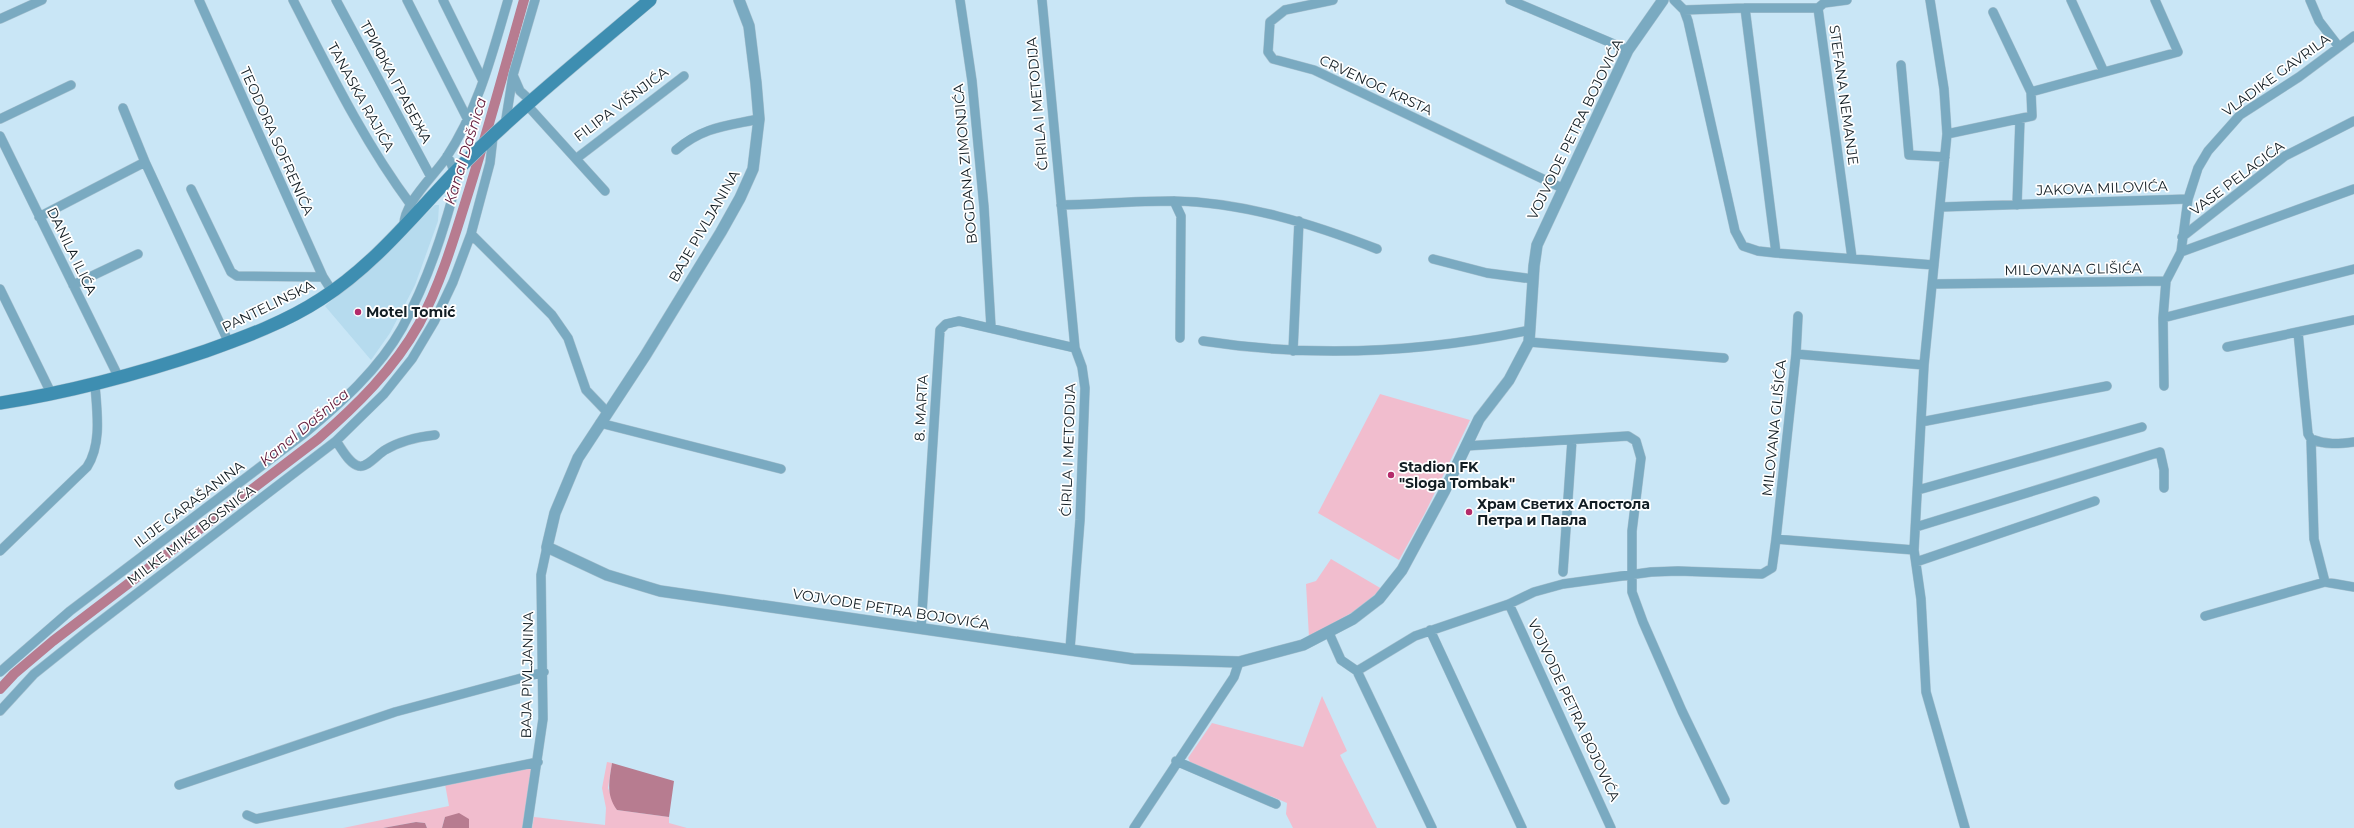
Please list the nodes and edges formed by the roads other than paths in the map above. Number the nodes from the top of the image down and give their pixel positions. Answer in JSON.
{"nodes":[{"id":1,"x":42,"y":0,"type":"edge"},
{"id":2,"x":199,"y":0,"type":"edge"},
{"id":3,"x":292,"y":0,"type":"edge"},
{"id":4,"x":336,"y":0,"type":"edge"},
{"id":5,"x":407,"y":0,"type":"edge"},
{"id":6,"x":443,"y":0,"type":"edge"},
{"id":7,"x":508,"y":0,"type":"edge"},
{"id":8,"x":535,"y":0,"type":"edge"},
{"id":9,"x":650,"y":0,"type":"edge"},
{"id":10,"x":739,"y":0,"type":"edge"},
{"id":11,"x":960,"y":0,"type":"edge"},
{"id":12,"x":1042,"y":0,"type":"edge"},
{"id":13,"x":1333,"y":0,"type":"edge"},
{"id":14,"x":1510,"y":0,"type":"edge"},
{"id":15,"x":1663,"y":0,"type":"edge"},
{"id":16,"x":1674,"y":0,"type":"edge"},
{"id":17,"x":1847,"y":0,"type":"edge"},
{"id":18,"x":1930,"y":0,"type":"edge"},
{"id":19,"x":2071,"y":0,"type":"edge"},
{"id":20,"x":2155,"y":0,"type":"edge"},
{"id":21,"x":2310,"y":0,"type":"edge"},
{"id":22,"x":1745,"y":8,"type":"junction"},
{"id":23,"x":1818,"y":8,"type":"junction"},
{"id":24,"x":1684,"y":10,"type":"junction"},
{"id":25,"x":1993,"y":12,"type":"dead end"},
{"id":26,"x":0,"y":19,"type":"edge"},
{"id":27,"x":2354,"y":36,"type":"edge"},
{"id":28,"x":2338,"y":47,"type":"junction"},
{"id":29,"x":1628,"y":50,"type":"junction"},
{"id":30,"x":1901,"y":65,"type":"dead end"},
{"id":31,"x":2104,"y":72,"type":"junction"},
{"id":32,"x":513,"y":75,"type":"junction"},
{"id":33,"x":684,"y":76,"type":"dead end"},
{"id":34,"x":483,"y":81,"type":"junction"},
{"id":35,"x":71,"y":85,"type":"dead end"},
{"id":36,"x":2031,"y":92,"type":"junction"},
{"id":37,"x":529,"y":103,"type":"junction"},
{"id":38,"x":124,"y":108,"type":"dead end"},
{"id":39,"x":0,"y":119,"type":"edge"},
{"id":40,"x":759,"y":119,"type":"junction"},
{"id":41,"x":2020,"y":119,"type":"junction"},
{"id":42,"x":468,"y":120,"type":"junction"},
{"id":43,"x":2354,"y":121,"type":"edge"},
{"id":44,"x":505,"y":125,"type":"junction"},
{"id":45,"x":1947,"y":134,"type":"junction"},
{"id":46,"x":0,"y":136,"type":"edge"},
{"id":47,"x":493,"y":137,"type":"junction"},
{"id":48,"x":676,"y":150,"type":"dead end"},
{"id":49,"x":447,"y":156,"type":"junction"},
{"id":50,"x":1945,"y":157,"type":"junction"},
{"id":51,"x":577,"y":158,"type":"junction"},
{"id":52,"x":145,"y":162,"type":"junction"},
{"id":53,"x":455,"y":172,"type":"junction"},
{"id":54,"x":431,"y":177,"type":"junction"},
{"id":55,"x":1562,"y":188,"type":"junction"},
{"id":56,"x":191,"y":189,"type":"dead end"},
{"id":57,"x":605,"y":190,"type":"dead end"},
{"id":58,"x":2354,"y":190,"type":"edge"},
{"id":59,"x":2188,"y":199,"type":"junction"},
{"id":60,"x":1174,"y":201,"type":"junction"},
{"id":61,"x":411,"y":205,"type":"junction"},
{"id":62,"x":1061,"y":205,"type":"junction"},
{"id":63,"x":2018,"y":205,"type":"junction"},
{"id":64,"x":1941,"y":207,"type":"junction"},
{"id":65,"x":39,"y":216,"type":"junction"},
{"id":66,"x":1299,"y":221,"type":"junction"},
{"id":67,"x":404,"y":227,"type":"junction"},
{"id":68,"x":471,"y":234,"type":"junction"},
{"id":69,"x":2182,"y":237,"type":"junction"},
{"id":70,"x":1377,"y":249,"type":"dead end"},
{"id":71,"x":2181,"y":252,"type":"junction"},
{"id":72,"x":1776,"y":253,"type":"junction"},
{"id":73,"x":138,"y":254,"type":"dead end"},
{"id":74,"x":1852,"y":258,"type":"junction"},
{"id":75,"x":1433,"y":259,"type":"dead end"},
{"id":76,"x":1934,"y":265,"type":"junction"},
{"id":77,"x":2354,"y":269,"type":"edge"},
{"id":78,"x":323,"y":277,"type":"junction"},
{"id":79,"x":1533,"y":279,"type":"junction"},
{"id":80,"x":2166,"y":282,"type":"junction"},
{"id":81,"x":1933,"y":284,"type":"junction"},
{"id":82,"x":73,"y":285,"type":"junction"},
{"id":83,"x":0,"y":288,"type":"edge"},
{"id":84,"x":332,"y":291,"type":"junction"},
{"id":85,"x":1798,"y":316,"type":"dead end"},
{"id":86,"x":2163,"y":318,"type":"junction"},
{"id":87,"x":2354,"y":320,"type":"edge"},
{"id":88,"x":991,"y":327,"type":"junction"},
{"id":89,"x":1530,"y":330,"type":"junction"},
{"id":90,"x":2298,"y":332,"type":"junction"},
{"id":91,"x":1180,"y":338,"type":"dead end"},
{"id":92,"x":1203,"y":341,"type":"dead end"},
{"id":93,"x":1529,"y":342,"type":"junction"},
{"id":94,"x":229,"y":343,"type":"junction"},
{"id":95,"x":2227,"y":347,"type":"dead end"},
{"id":96,"x":1075,"y":348,"type":"junction"},
{"id":97,"x":1293,"y":351,"type":"junction"},
{"id":98,"x":1796,"y":354,"type":"junction"},
{"id":99,"x":1724,"y":358,"type":"dead end"},
{"id":100,"x":1924,"y":365,"type":"junction"},
{"id":101,"x":119,"y":378,"type":"junction"},
{"id":102,"x":95,"y":385,"type":"junction"},
{"id":103,"x":2107,"y":386,"type":"dead end"},
{"id":104,"x":2164,"y":386,"type":"dead end"},
{"id":105,"x":52,"y":395,"type":"junction"},
{"id":106,"x":0,"y":403,"type":"edge"},
{"id":107,"x":607,"y":412,"type":"junction"},
{"id":108,"x":1921,"y":422,"type":"junction"},
{"id":109,"x":600,"y":423,"type":"junction"},
{"id":110,"x":2142,"y":427,"type":"dead end"},
{"id":111,"x":435,"y":435,"type":"dead end"},
{"id":112,"x":2311,"y":439,"type":"junction"},
{"id":113,"x":1572,"y":440,"type":"junction"},
{"id":114,"x":336,"y":441,"type":"junction"},
{"id":115,"x":2354,"y":442,"type":"edge"},
{"id":116,"x":1466,"y":446,"type":"junction"},
{"id":117,"x":781,"y":469,"type":"dead end"},
{"id":118,"x":2164,"y":488,"type":"dead end"},
{"id":119,"x":1918,"y":490,"type":"junction"},
{"id":120,"x":2095,"y":502,"type":"dead end"},
{"id":121,"x":1916,"y":527,"type":"junction"},
{"id":122,"x":1776,"y":539,"type":"junction"},
{"id":123,"x":547,"y":547,"type":"junction"},
{"id":124,"x":1914,"y":550,"type":"junction"},
{"id":125,"x":0,"y":551,"type":"edge"},
{"id":126,"x":1916,"y":562,"type":"junction"},
{"id":127,"x":1563,"y":572,"type":"dead end"},
{"id":128,"x":1630,"y":576,"type":"junction"},
{"id":129,"x":2325,"y":582,"type":"junction"},
{"id":130,"x":2354,"y":587,"type":"edge"},
{"id":131,"x":1509,"y":604,"type":"junction"},
{"id":132,"x":2205,"y":616,"type":"dead end"},
{"id":133,"x":921,"y":629,"type":"junction"},
{"id":134,"x":1430,"y":630,"type":"junction"},
{"id":135,"x":1329,"y":633,"type":"junction"},
{"id":136,"x":1070,"y":649,"type":"junction"},
{"id":137,"x":1239,"y":662,"type":"junction"},
{"id":138,"x":1357,"y":671,"type":"junction"},
{"id":139,"x":0,"y":672,"type":"edge"},
{"id":140,"x":544,"y":672,"type":"junction"},
{"id":141,"x":0,"y":711,"type":"edge"},
{"id":142,"x":538,"y":762,"type":"junction"},
{"id":143,"x":1176,"y":762,"type":"junction"},
{"id":144,"x":179,"y":786,"type":"dead end"},
{"id":145,"x":1725,"y":800,"type":"dead end"},
{"id":146,"x":1276,"y":804,"type":"dead end"},
{"id":147,"x":247,"y":815,"type":"dead end"},
{"id":148,"x":527,"y":828,"type":"edge"},
{"id":149,"x":1135,"y":828,"type":"edge"},
{"id":150,"x":1432,"y":828,"type":"edge"},
{"id":151,"x":1522,"y":828,"type":"edge"},
{"id":152,"x":1611,"y":828,"type":"edge"},
{"id":153,"x":1965,"y":828,"type":"edge"}],
"edges":[{"from":1,"to":26,"type":"street"},
{"from":2,"to":78,"type":"street","name":"TEODORA SOFRENIĆA"},
{"from":3,"to":61,"type":"street","name":"TANASKA RAJIĆA"},
{"from":4,"to":54,"type":"street","name":"ТРИФКА ГРАБЕЖА"},
{"from":5,"to":42,"type":"street"},
{"from":6,"to":34,"type":"street"},
{"from":7,"to":34,"type":"street"},
{"from":8,"to":32,"type":"street"},
{"from":9,"to":37,"type":"main road"},
{"from":10,"to":40,"type":"street","name":"BAJE PIVLJANINA"},
{"from":11,"to":88,"type":"street","name":"BOGDANA ZIMONJIĆA"},
{"from":12,"to":62,"type":"street","name":"ĆIRILA I METODIJA"},
{"from":13,"to":55,"type":"street","name":"CRVENOG KRSTA"},
{"from":14,"to":29,"type":"street"},
{"from":15,"to":29,"type":"street","name":"VOJVODE PETRA BOJOVIĆA"},
{"from":16,"to":24,"type":"street"},
{"from":17,"to":23,"type":"street"},
{"from":18,"to":45,"type":"street"},
{"from":19,"to":31,"type":"street"},
{"from":20,"to":31,"type":"street"},
{"from":21,"to":28,"type":"street"},
{"from":22,"to":23,"type":"street","name":"STEFANA NEMANJE"},
{"from":22,"to":24,"type":"street","name":"STEFANA NEMANJE"},
{"from":22,"to":72,"type":"street"},
{"from":23,"to":74,"type":"street","name":"STEFANA NEMANJE"},
{"from":24,"to":72,"type":"street"},
{"from":25,"to":36,"type":"street"},
{"from":27,"to":28,"type":"street","name":"VLADIKE GAVRILA"},
{"from":28,"to":59,"type":"street","name":"VLADIKE GAVRILA"},
{"from":29,"to":55,"type":"street","name":"VOJVODE PETRA BOJOVIĆA"},
{"from":30,"to":50,"type":"street"},
{"from":31,"to":36,"type":"street"},
{"from":32,"to":37,"type":"street","name":"FILIPA VIŠNJIĆA"},
{"from":32,"to":44,"type":"street"},
{"from":33,"to":51,"type":"street","name":"FILIPA VIŠNJIĆA"},
{"from":34,"to":42,"type":"street"},
{"from":35,"to":39,"type":"street"},
{"from":36,"to":41,"type":"street"},
{"from":37,"to":44,"type":"main road"},
{"from":37,"to":51,"type":"street","name":"FILIPA VIŠNJIĆA"},
{"from":38,"to":52,"type":"street"},
{"from":40,"to":48,"type":"street"},
{"from":40,"to":107,"type":"street","name":"BAJE PIVLJANINA"},
{"from":41,"to":45,"type":"street"},
{"from":41,"to":63,"type":"street","name":"JAKOVA MILOVIĆA"},
{"from":42,"to":49,"type":"street"},
{"from":43,"to":69,"type":"street","name":"VASE PELAGIĆA"},
{"from":44,"to":47,"type":"main road","name":"PANTELINSKA"},
{"from":45,"to":50,"type":"street"},
{"from":46,"to":65,"type":"street","name":"DANILA ILIĆA"},
{"from":47,"to":53,"type":"main road","name":"PANTELINSKA"},
{"from":47,"to":68,"type":"street","name":"MILKE MIKE BOSNIĆA"},
{"from":49,"to":53,"type":"street"},
{"from":49,"to":54,"type":"street"},
{"from":50,"to":64,"type":"street"},
{"from":51,"to":57,"type":"street","name":"FILIPA VIŠNJIĆA"},
{"from":52,"to":65,"type":"street"},
{"from":52,"to":94,"type":"street"},
{"from":53,"to":67,"type":"main road","name":"PANTELINSKA"},
{"from":53,"to":139,"type":"street","name":"ILIJE GARAŠANINA"},
{"from":54,"to":61,"type":"street"},
{"from":55,"to":79,"type":"street","name":"VOJVODE PETRA BOJOVIĆA"},
{"from":56,"to":78,"type":"street","name":"PANTELINSKA"},
{"from":58,"to":71,"type":"street"},
{"from":59,"to":63,"type":"street","name":"JAKOVA MILOVIĆA"},
{"from":59,"to":69,"type":"street","name":"VLADIKE GAVRILA"},
{"from":60,"to":62,"type":"street"},
{"from":60,"to":66,"type":"street"},
{"from":60,"to":91,"type":"street"},
{"from":61,"to":67,"type":"street"},
{"from":62,"to":96,"type":"street","name":"ĆIRILA I METODIJA"},
{"from":63,"to":64,"type":"street","name":"JAKOVA MILOVIĆA"},
{"from":64,"to":76,"type":"street"},
{"from":65,"to":82,"type":"street","name":"DANILA ILIĆA"},
{"from":66,"to":70,"type":"street"},
{"from":66,"to":97,"type":"street"},
{"from":67,"to":84,"type":"main road","name":"PANTELINSKA"},
{"from":68,"to":107,"type":"street"},
{"from":68,"to":114,"type":"street","name":"MILKE MIKE BOSNIĆA"},
{"from":69,"to":71,"type":"street","name":"VLADIKE GAVRILA"},
{"from":71,"to":80,"type":"street","name":"VLADIKE GAVRILA"},
{"from":72,"to":74,"type":"street"},
{"from":73,"to":82,"type":"street"},
{"from":74,"to":76,"type":"street"},
{"from":75,"to":79,"type":"street"},
{"from":76,"to":81,"type":"street"},
{"from":77,"to":86,"type":"street"},
{"from":78,"to":84,"type":"street","name":"TEODORA SOFRENIĆA"},
{"from":79,"to":89,"type":"street","name":"VOJVODE PETRA BOJOVIĆA"},
{"from":80,"to":81,"type":"street","name":"MILOVANA GLIŠIĆA"},
{"from":80,"to":86,"type":"street","name":"VLADIKE GAVRILA"},
{"from":81,"to":100,"type":"street"},
{"from":82,"to":101,"type":"street","name":"DANILA ILIĆA"},
{"from":83,"to":105,"type":"street"},
{"from":84,"to":94,"type":"main road","name":"PANTELINSKA"},
{"from":85,"to":98,"type":"street"},
{"from":86,"to":104,"type":"street","name":"VLADIKE GAVRILA"},
{"from":87,"to":90,"type":"street"},
{"from":88,"to":96,"type":"street","name":"8. MARTA"},
{"from":88,"to":133,"type":"street","name":"8. MARTA"},
{"from":89,"to":93,"type":"street","name":"VOJVODE PETRA BOJOVIĆA"},
{"from":89,"to":97,"type":"street"},
{"from":90,"to":95,"type":"street"},
{"from":90,"to":112,"type":"street"},
{"from":92,"to":97,"type":"street"},
{"from":93,"to":99,"type":"street"},
{"from":93,"to":116,"type":"street","name":"VOJVODE PETRA BOJOVIĆA"},
{"from":94,"to":101,"type":"main road","name":"PANTELINSKA"},
{"from":96,"to":136,"type":"street","name":"ĆIRILA I METODIJA"},
{"from":98,"to":100,"type":"street","name":"MILOVANA GLIŠIĆA"},
{"from":98,"to":122,"type":"street","name":"MILOVANA GLIŠIĆA"},
{"from":100,"to":108,"type":"street"},
{"from":101,"to":102,"type":"main road","name":"PANTELINSKA"},
{"from":102,"to":105,"type":"main road","name":"PANTELINSKA"},
{"from":102,"to":125,"type":"street"},
{"from":103,"to":108,"type":"street"},
{"from":105,"to":106,"type":"main road","name":"PANTELINSKA"},
{"from":107,"to":109,"type":"street","name":"BAJE PIVLJANINA"},
{"from":108,"to":119,"type":"street"},
{"from":109,"to":117,"type":"street"},
{"from":109,"to":123,"type":"street","name":"BAJE PIVLJANINA"},
{"from":110,"to":119,"type":"street"},
{"from":111,"to":114,"type":"street"},
{"from":112,"to":115,"type":"street"},
{"from":112,"to":129,"type":"street"},
{"from":113,"to":116,"type":"street"},
{"from":113,"to":127,"type":"street"},
{"from":113,"to":128,"type":"street"},
{"from":114,"to":141,"type":"street","name":"MILKE MIKE BOSNIĆA"},
{"from":116,"to":135,"type":"street","name":"VOJVODE PETRA BOJOVIĆA"},
{"from":118,"to":121,"type":"street"},
{"from":119,"to":121,"type":"street"},
{"from":120,"to":126,"type":"street"},
{"from":121,"to":124,"type":"street"},
{"from":122,"to":124,"type":"street"},
{"from":122,"to":128,"type":"street","name":"MILOVANA GLIŠIĆA"},
{"from":123,"to":133,"type":"street","name":"VOJVODE PETRA BOJOVIĆA"},
{"from":123,"to":140,"type":"street","name":"BAJA PIVLJANINA"},
{"from":124,"to":126,"type":"street"},
{"from":126,"to":153,"type":"street"},
{"from":128,"to":131,"type":"street"},
{"from":128,"to":145,"type":"street"},
{"from":129,"to":130,"type":"street"},
{"from":129,"to":132,"type":"street"},
{"from":131,"to":134,"type":"street"},
{"from":131,"to":152,"type":"street","name":"VOJVODE PETRA BOJOVIĆA"},
{"from":133,"to":136,"type":"street","name":"VOJVODE PETRA BOJOVIĆA"},
{"from":134,"to":138,"type":"street"},
{"from":134,"to":151,"type":"street"},
{"from":135,"to":137,"type":"street","name":"VOJVODE PETRA BOJOVIĆA"},
{"from":135,"to":138,"type":"street"},
{"from":136,"to":137,"type":"street","name":"VOJVODE PETRA BOJOVIĆA"},
{"from":137,"to":143,"type":"street"},
{"from":138,"to":150,"type":"street"},
{"from":140,"to":142,"type":"street","name":"BAJA PIVLJANINA"},
{"from":140,"to":144,"type":"street"},
{"from":142,"to":147,"type":"street"},
{"from":142,"to":148,"type":"street","name":"BAJA PIVLJANINA"},
{"from":143,"to":146,"type":"street"},
{"from":143,"to":149,"type":"street"}]}
